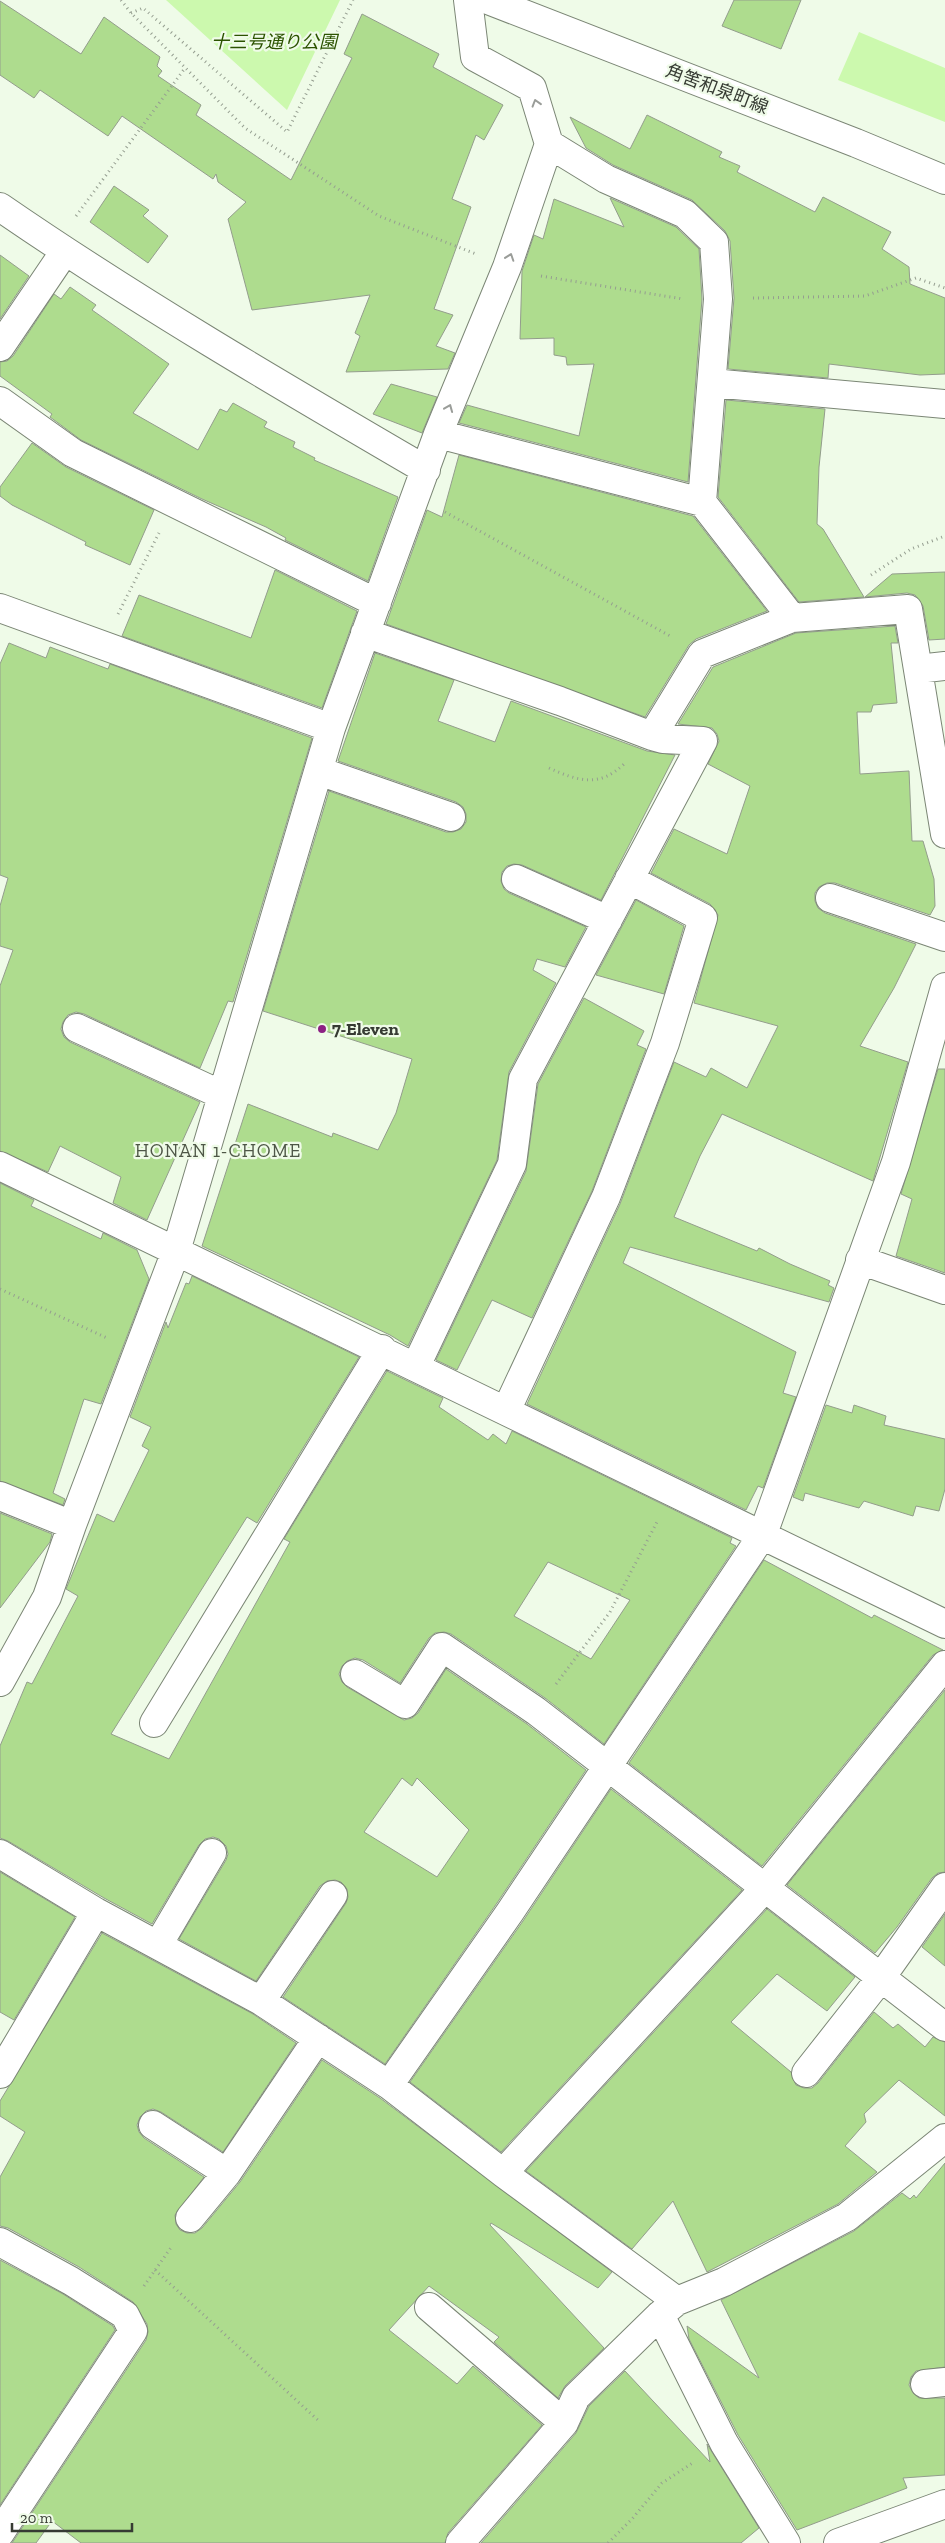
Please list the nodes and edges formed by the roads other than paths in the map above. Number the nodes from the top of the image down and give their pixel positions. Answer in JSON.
{"nodes":[{"id":1,"x":468,"y":0,"type":"edge"},
{"id":2,"x":488,"y":0,"type":"edge"},
{"id":3,"x":548,"y":144,"type":"junction"},
{"id":4,"x":945,"y":180,"type":"edge"},
{"id":5,"x":0,"y":207,"type":"edge"},
{"id":6,"x":60,"y":248,"type":"junction"},
{"id":7,"x":0,"y":347,"type":"edge"},
{"id":8,"x":712,"y":383,"type":"junction"},
{"id":9,"x":0,"y":401,"type":"edge"},
{"id":10,"x":945,"y":404,"type":"edge"},
{"id":11,"x":438,"y":434,"type":"junction"},
{"id":12,"x":422,"y":482,"type":"junction"},
{"id":13,"x":702,"y":502,"type":"junction"},
{"id":14,"x":377,"y":603,"type":"junction"},
{"id":15,"x":1,"y":610,"type":"edge"},
{"id":16,"x":792,"y":618,"type":"junction"},
{"id":17,"x":365,"y":633,"type":"junction"},
{"id":18,"x":945,"y":666,"type":"edge"},
{"id":19,"x":918,"y":669,"type":"junction"},
{"id":20,"x":332,"y":728,"type":"junction"},
{"id":21,"x":652,"y":736,"type":"junction"},
{"id":22,"x":319,"y":771,"type":"junction"},
{"id":23,"x":451,"y":817,"type":"dead end"},
{"id":24,"x":945,"y":834,"type":"edge"},
{"id":25,"x":516,"y":879,"type":"dead end"},
{"id":26,"x":630,"y":879,"type":"junction"},
{"id":27,"x":830,"y":898,"type":"dead end"},
{"id":28,"x":608,"y":920,"type":"junction"},
{"id":29,"x":945,"y":938,"type":"edge"},
{"id":30,"x":945,"y":987,"type":"edge"},
{"id":31,"x":77,"y":1028,"type":"dead end"},
{"id":32,"x":939,"y":1036,"type":"edge"},
{"id":33,"x":222,"y":1095,"type":"junction"},
{"id":34,"x":0,"y":1166,"type":"edge"},
{"id":35,"x":176,"y":1251,"type":"junction"},
{"id":36,"x":860,"y":1260,"type":"junction"},
{"id":37,"x":945,"y":1290,"type":"edge"},
{"id":38,"x":382,"y":1349,"type":"junction"},
{"id":39,"x":416,"y":1366,"type":"junction"},
{"id":40,"x":506,"y":1411,"type":"junction"},
{"id":41,"x":0,"y":1496,"type":"edge"},
{"id":42,"x":72,"y":1525,"type":"junction"},
{"id":43,"x":763,"y":1534,"type":"junction"},
{"id":44,"x":945,"y":1624,"type":"edge"},
{"id":45,"x":945,"y":1665,"type":"edge"},
{"id":46,"x":355,"y":1674,"type":"dead end"},
{"id":47,"x":0,"y":1682,"type":"edge"},
{"id":48,"x":154,"y":1723,"type":"dead end"},
{"id":49,"x":607,"y":1766,"type":"junction"},
{"id":50,"x":212,"y":1853,"type":"dead end"},
{"id":51,"x":0,"y":1854,"type":"edge"},
{"id":52,"x":945,"y":1887,"type":"edge"},
{"id":53,"x":764,"y":1889,"type":"junction"},
{"id":54,"x":333,"y":1895,"type":"dead end"},
{"id":55,"x":96,"y":1912,"type":"junction"},
{"id":56,"x":158,"y":1945,"type":"junction"},
{"id":57,"x":880,"y":1978,"type":"junction"},
{"id":58,"x":261,"y":2001,"type":"junction"},
{"id":59,"x":945,"y":2027,"type":"edge"},
{"id":60,"x":318,"y":2038,"type":"junction"},
{"id":61,"x":806,"y":2073,"type":"dead end"},
{"id":62,"x":0,"y":2074,"type":"edge"},
{"id":63,"x":389,"y":2085,"type":"junction"},
{"id":64,"x":154,"y":2125,"type":"dead end"},
{"id":65,"x":945,"y":2138,"type":"edge"},
{"id":66,"x":227,"y":2173,"type":"junction"},
{"id":67,"x":503,"y":2174,"type":"junction"},
{"id":68,"x":190,"y":2218,"type":"road end"},
{"id":69,"x":0,"y":2242,"type":"edge"},
{"id":70,"x":428,"y":2307,"type":"dead end"},
{"id":71,"x":668,"y":2308,"type":"junction"},
{"id":72,"x":564,"y":2423,"type":"junction"},
{"id":73,"x":945,"y":2504,"type":"edge"},
{"id":74,"x":0,"y":2533,"type":"edge"},
{"id":75,"x":460,"y":2543,"type":"edge"},
{"id":76,"x":786,"y":2543,"type":"edge"},
{"id":77,"x":838,"y":2543,"type":"edge"}],
"edges":[{"from":3,"to":1,"type":"street","one_way":true},
{"from":2,"to":4,"type":"street","name":"角筈和泉町線"},
{"from":3,"to":8,"type":"street"},
{"from":11,"to":3,"type":"street","one_way":true},
{"from":5,"to":6,"type":"street"},
{"from":6,"to":7,"type":"street"},
{"from":6,"to":12,"type":"street"},
{"from":8,"to":10,"type":"street"},
{"from":8,"to":13,"type":"street"},
{"from":9,"to":14,"type":"street"},
{"from":11,"to":12,"type":"street"},
{"from":11,"to":13,"type":"street"},
{"from":12,"to":14,"type":"street"},
{"from":13,"to":16,"type":"street"},
{"from":14,"to":17,"type":"street"},
{"from":15,"to":20,"type":"street"},
{"from":16,"to":19,"type":"street"},
{"from":16,"to":21,"type":"street"},
{"from":17,"to":20,"type":"street"},
{"from":17,"to":21,"type":"street"},
{"from":18,"to":19,"type":"street"},
{"from":19,"to":24,"type":"street"},
{"from":20,"to":22,"type":"street"},
{"from":21,"to":26,"type":"street"},
{"from":22,"to":23,"type":"street"},
{"from":22,"to":33,"type":"street"},
{"from":25,"to":28,"type":"street"},
{"from":26,"to":28,"type":"street"},
{"from":26,"to":40,"type":"street"},
{"from":27,"to":29,"type":"street"},
{"from":28,"to":39,"type":"street"},
{"from":30,"to":32,"type":"street"},
{"from":31,"to":33,"type":"street"},
{"from":32,"to":36,"type":"street"},
{"from":33,"to":35,"type":"street"},
{"from":34,"to":35,"type":"street"},
{"from":35,"to":38,"type":"street"},
{"from":35,"to":42,"type":"street"},
{"from":36,"to":37,"type":"street"},
{"from":36,"to":43,"type":"street"},
{"from":38,"to":39,"type":"street"},
{"from":38,"to":48,"type":"street"},
{"from":39,"to":40,"type":"street"},
{"from":40,"to":43,"type":"street"},
{"from":41,"to":42,"type":"street"},
{"from":42,"to":47,"type":"street"},
{"from":43,"to":44,"type":"street"},
{"from":43,"to":49,"type":"street"},
{"from":45,"to":53,"type":"street"},
{"from":46,"to":49,"type":"street"},
{"from":49,"to":53,"type":"street"},
{"from":49,"to":63,"type":"street"},
{"from":50,"to":56,"type":"street"},
{"from":51,"to":55,"type":"street"},
{"from":52,"to":57,"type":"street"},
{"from":53,"to":57,"type":"street"},
{"from":53,"to":67,"type":"street"},
{"from":54,"to":58,"type":"street"},
{"from":55,"to":56,"type":"street"},
{"from":55,"to":62,"type":"street"},
{"from":56,"to":58,"type":"street"},
{"from":57,"to":59,"type":"street"},
{"from":57,"to":61,"type":"street"},
{"from":58,"to":60,"type":"street"},
{"from":60,"to":63,"type":"street"},
{"from":60,"to":66,"type":"street"},
{"from":63,"to":67,"type":"street"},
{"from":64,"to":66,"type":"street"},
{"from":65,"to":71,"type":"street"},
{"from":66,"to":68,"type":"street"},
{"from":67,"to":71,"type":"street"},
{"from":69,"to":74,"type":"street"},
{"from":70,"to":72,"type":"street"},
{"from":71,"to":72,"type":"street"},
{"from":71,"to":76,"type":"street"},
{"from":72,"to":75,"type":"street"},
{"from":73,"to":77,"type":"street"}]}
